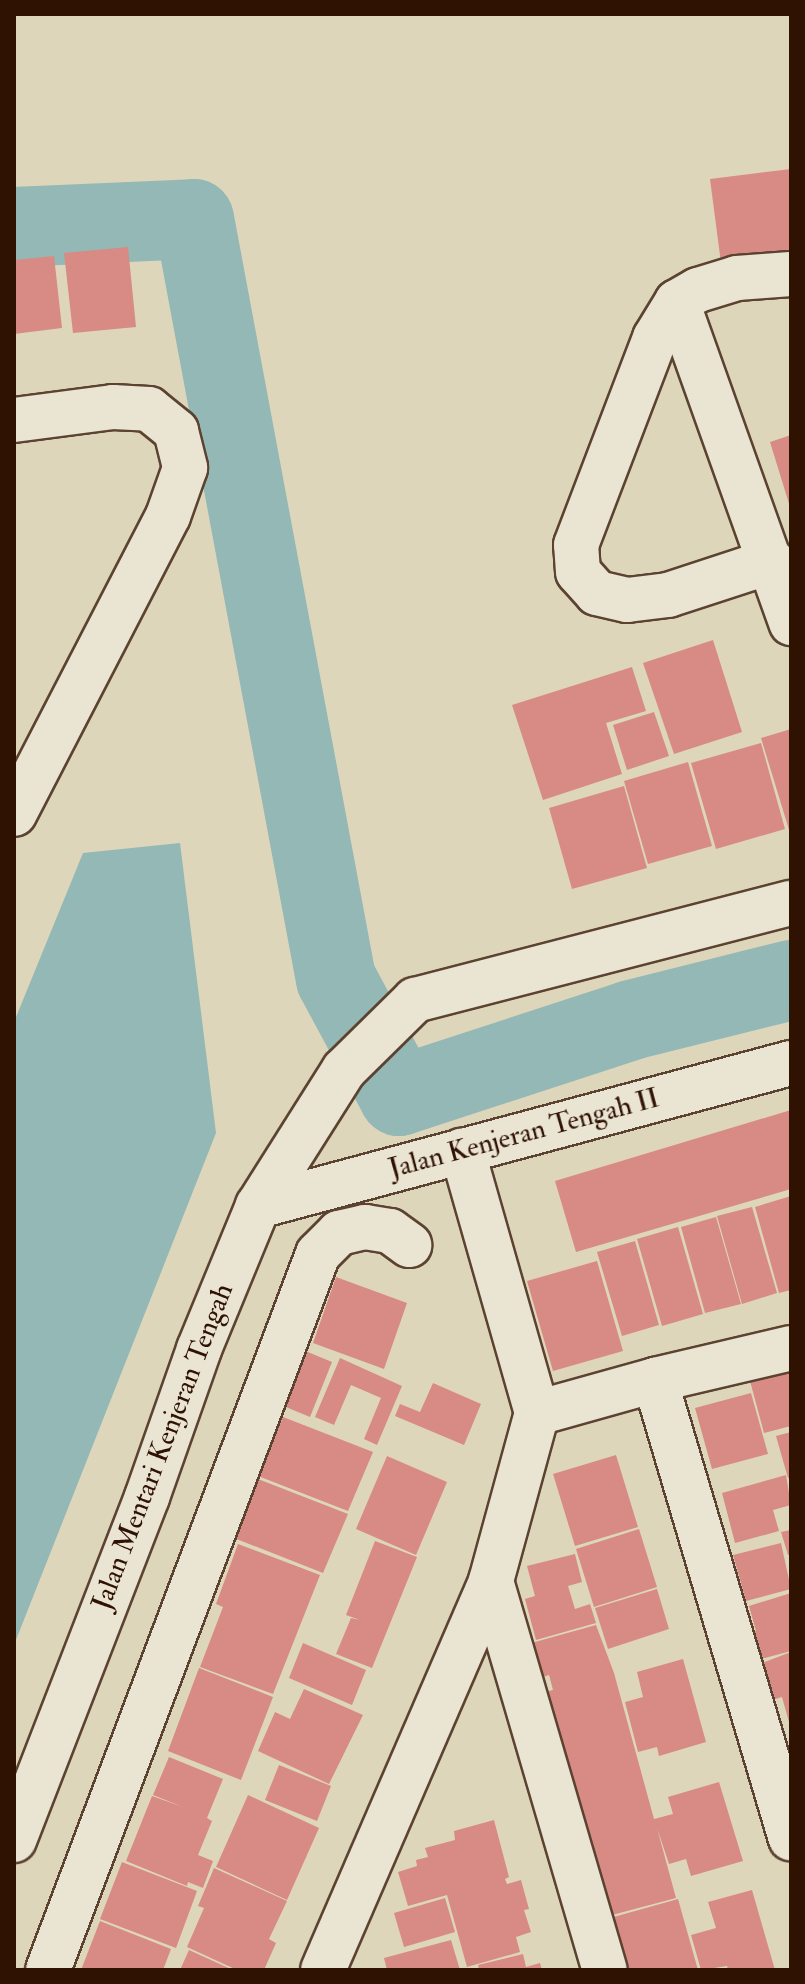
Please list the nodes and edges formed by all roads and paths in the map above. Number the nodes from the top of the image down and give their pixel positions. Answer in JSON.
{"nodes":[{"id":1,"x":791,"y":274,"type":"edge"},
{"id":2,"x":677,"y":302,"type":"junction"},
{"id":3,"x":14,"y":420,"type":"edge"},
{"id":4,"x":772,"y":561,"type":"junction"},
{"id":5,"x":791,"y":623,"type":"edge"},
{"id":6,"x":16,"y":798,"type":"edge"},
{"id":7,"x":791,"y":903,"type":"edge"},
{"id":8,"x":791,"y":1063,"type":"edge"},
{"id":9,"x":462,"y":1150,"type":"junction"},
{"id":10,"x":258,"y":1206,"type":"junction"},
{"id":11,"x":409,"y":1245,"type":"dead end"},
{"id":12,"x":791,"y":1348,"type":"edge"},
{"id":13,"x":655,"y":1380,"type":"junction"},
{"id":14,"x":537,"y":1413,"type":"junction"},
{"id":15,"x":491,"y":1581,"type":"junction"},
{"id":16,"x":791,"y":1838,"type":"edge"},
{"id":17,"x":14,"y":1840,"type":"edge"},
{"id":18,"x":334,"y":1960,"type":"edge"},
{"id":19,"x":48,"y":1970,"type":"edge"},
{"id":20,"x":605,"y":1970,"type":"edge"}],
"edges":[{"from":1,"to":2,"type":"street"},
{"from":2,"to":4,"type":"street"},
{"from":2,"to":4,"type":"street"},
{"from":3,"to":6,"type":"street"},
{"from":4,"to":5,"type":"street"},
{"from":7,"to":10,"type":"street","name":"Jalan Mentari Kenjeran Tengah"},
{"from":8,"to":9,"type":"street","name":"Jalan Kenjeran Tengah II"},
{"from":9,"to":10,"type":"street","name":"Jalan Kenjeran Tengah II"},
{"from":9,"to":14,"type":"street"},
{"from":10,"to":17,"type":"street","name":"Jalan Mentari Kenjeran Tengah"},
{"from":11,"to":19,"type":"street"},
{"from":12,"to":13,"type":"street"},
{"from":13,"to":14,"type":"street"},
{"from":13,"to":16,"type":"street"},
{"from":14,"to":15,"type":"street"},
{"from":15,"to":18,"type":"street"},
{"from":15,"to":20,"type":"street"}]}
